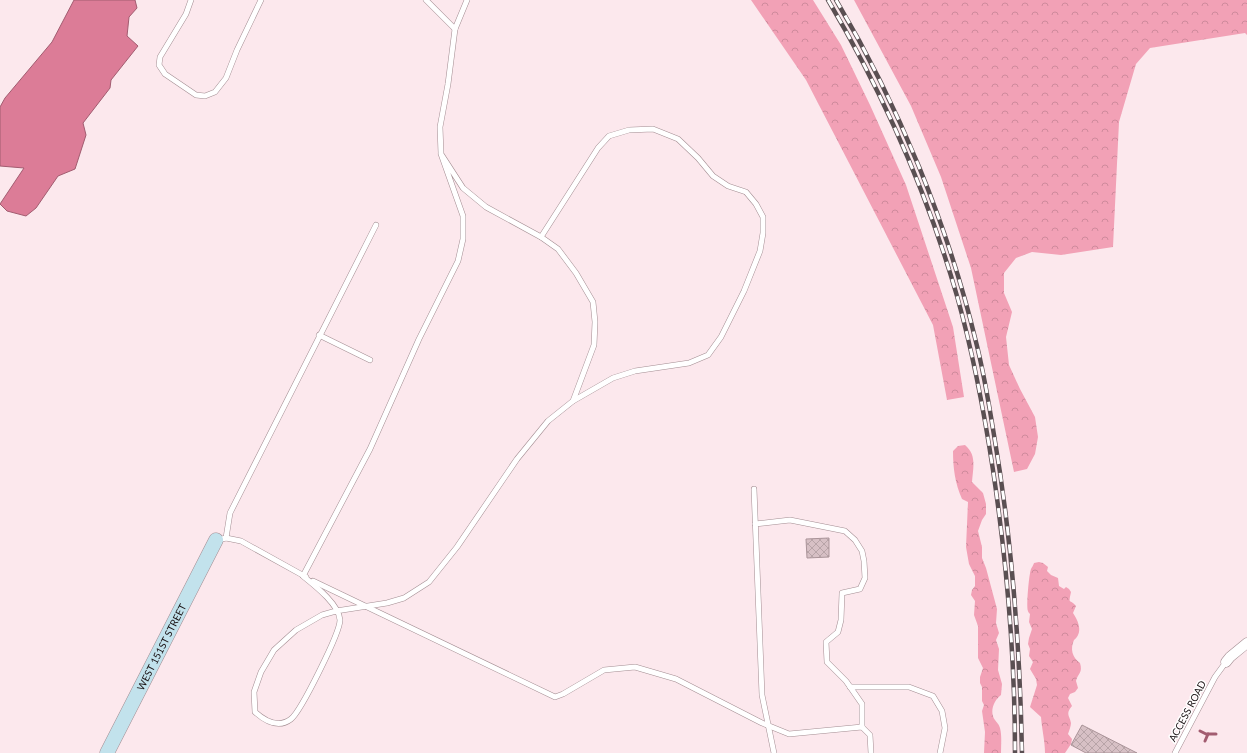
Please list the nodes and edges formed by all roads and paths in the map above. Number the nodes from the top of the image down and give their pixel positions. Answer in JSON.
{"nodes":[{"id":1,"x":191,"y":0,"type":"edge"},
{"id":2,"x":261,"y":0,"type":"edge"},
{"id":3,"x":426,"y":0,"type":"edge"},
{"id":4,"x":467,"y":0,"type":"edge"},
{"id":5,"x":455,"y":29,"type":"junction"},
{"id":6,"x":441,"y":154,"type":"junction"},
{"id":7,"x":376,"y":225,"type":"dead end"},
{"id":8,"x":541,"y":237,"type":"junction"},
{"id":9,"x":319,"y":336,"type":"junction"},
{"id":10,"x":370,"y":360,"type":"dead end"},
{"id":11,"x":573,"y":401,"type":"junction"},
{"id":12,"x":754,"y":489,"type":"dead end"},
{"id":13,"x":755,"y":524,"type":"junction"},
{"id":14,"x":221,"y":539,"type":"junction"},
{"id":15,"x":303,"y":576,"type":"junction"},
{"id":16,"x":364,"y":606,"type":"junction"},
{"id":17,"x":336,"y":611,"type":"junction"},
{"id":18,"x":1247,"y":643,"type":"edge"},
{"id":19,"x":1226,"y":662,"type":"joint"},
{"id":20,"x":850,"y":687,"type":"junction"},
{"id":21,"x":768,"y":725,"type":"junction"},
{"id":22,"x":862,"y":727,"type":"junction"},
{"id":23,"x":107,"y":753,"type":"edge"},
{"id":24,"x":774,"y":753,"type":"edge"},
{"id":25,"x":871,"y":753,"type":"edge"},
{"id":26,"x":940,"y":753,"type":"edge"},
{"id":27,"x":1175,"y":753,"type":"edge"}],
"edges":[{"from":1,"to":2,"type":"lane"},
{"from":3,"to":5,"type":"lane"},
{"from":4,"to":5,"type":"lane"},
{"from":5,"to":6,"type":"lane"},
{"from":6,"to":8,"type":"lane"},
{"from":6,"to":15,"type":"lane"},
{"from":7,"to":9,"type":"lane"},
{"from":8,"to":11,"type":"lane"},
{"from":8,"to":11,"type":"lane"},
{"from":9,"to":10,"type":"lane"},
{"from":9,"to":14,"type":"lane"},
{"from":11,"to":16,"type":"lane"},
{"from":12,"to":13,"type":"lane"},
{"from":13,"to":20,"type":"lane"},
{"from":13,"to":21,"type":"lane"},
{"from":14,"to":15,"type":"lane"},
{"from":14,"to":23,"type":"street","name":"WEST 151ST STREET"},
{"from":15,"to":16,"type":"lane"},
{"from":15,"to":17,"type":"lane"},
{"from":16,"to":17,"type":"lane"},
{"from":16,"to":21,"type":"lane"},
{"from":17,"to":17,"type":"lane"},
{"from":18,"to":19,"type":"street"},
{"from":19,"to":27,"type":"lane","name":"ACCESS ROAD"},
{"from":20,"to":22,"type":"lane"},
{"from":20,"to":26,"type":"lane"},
{"from":21,"to":22,"type":"lane"},
{"from":21,"to":24,"type":"lane"},
{"from":22,"to":25,"type":"lane"}]}
